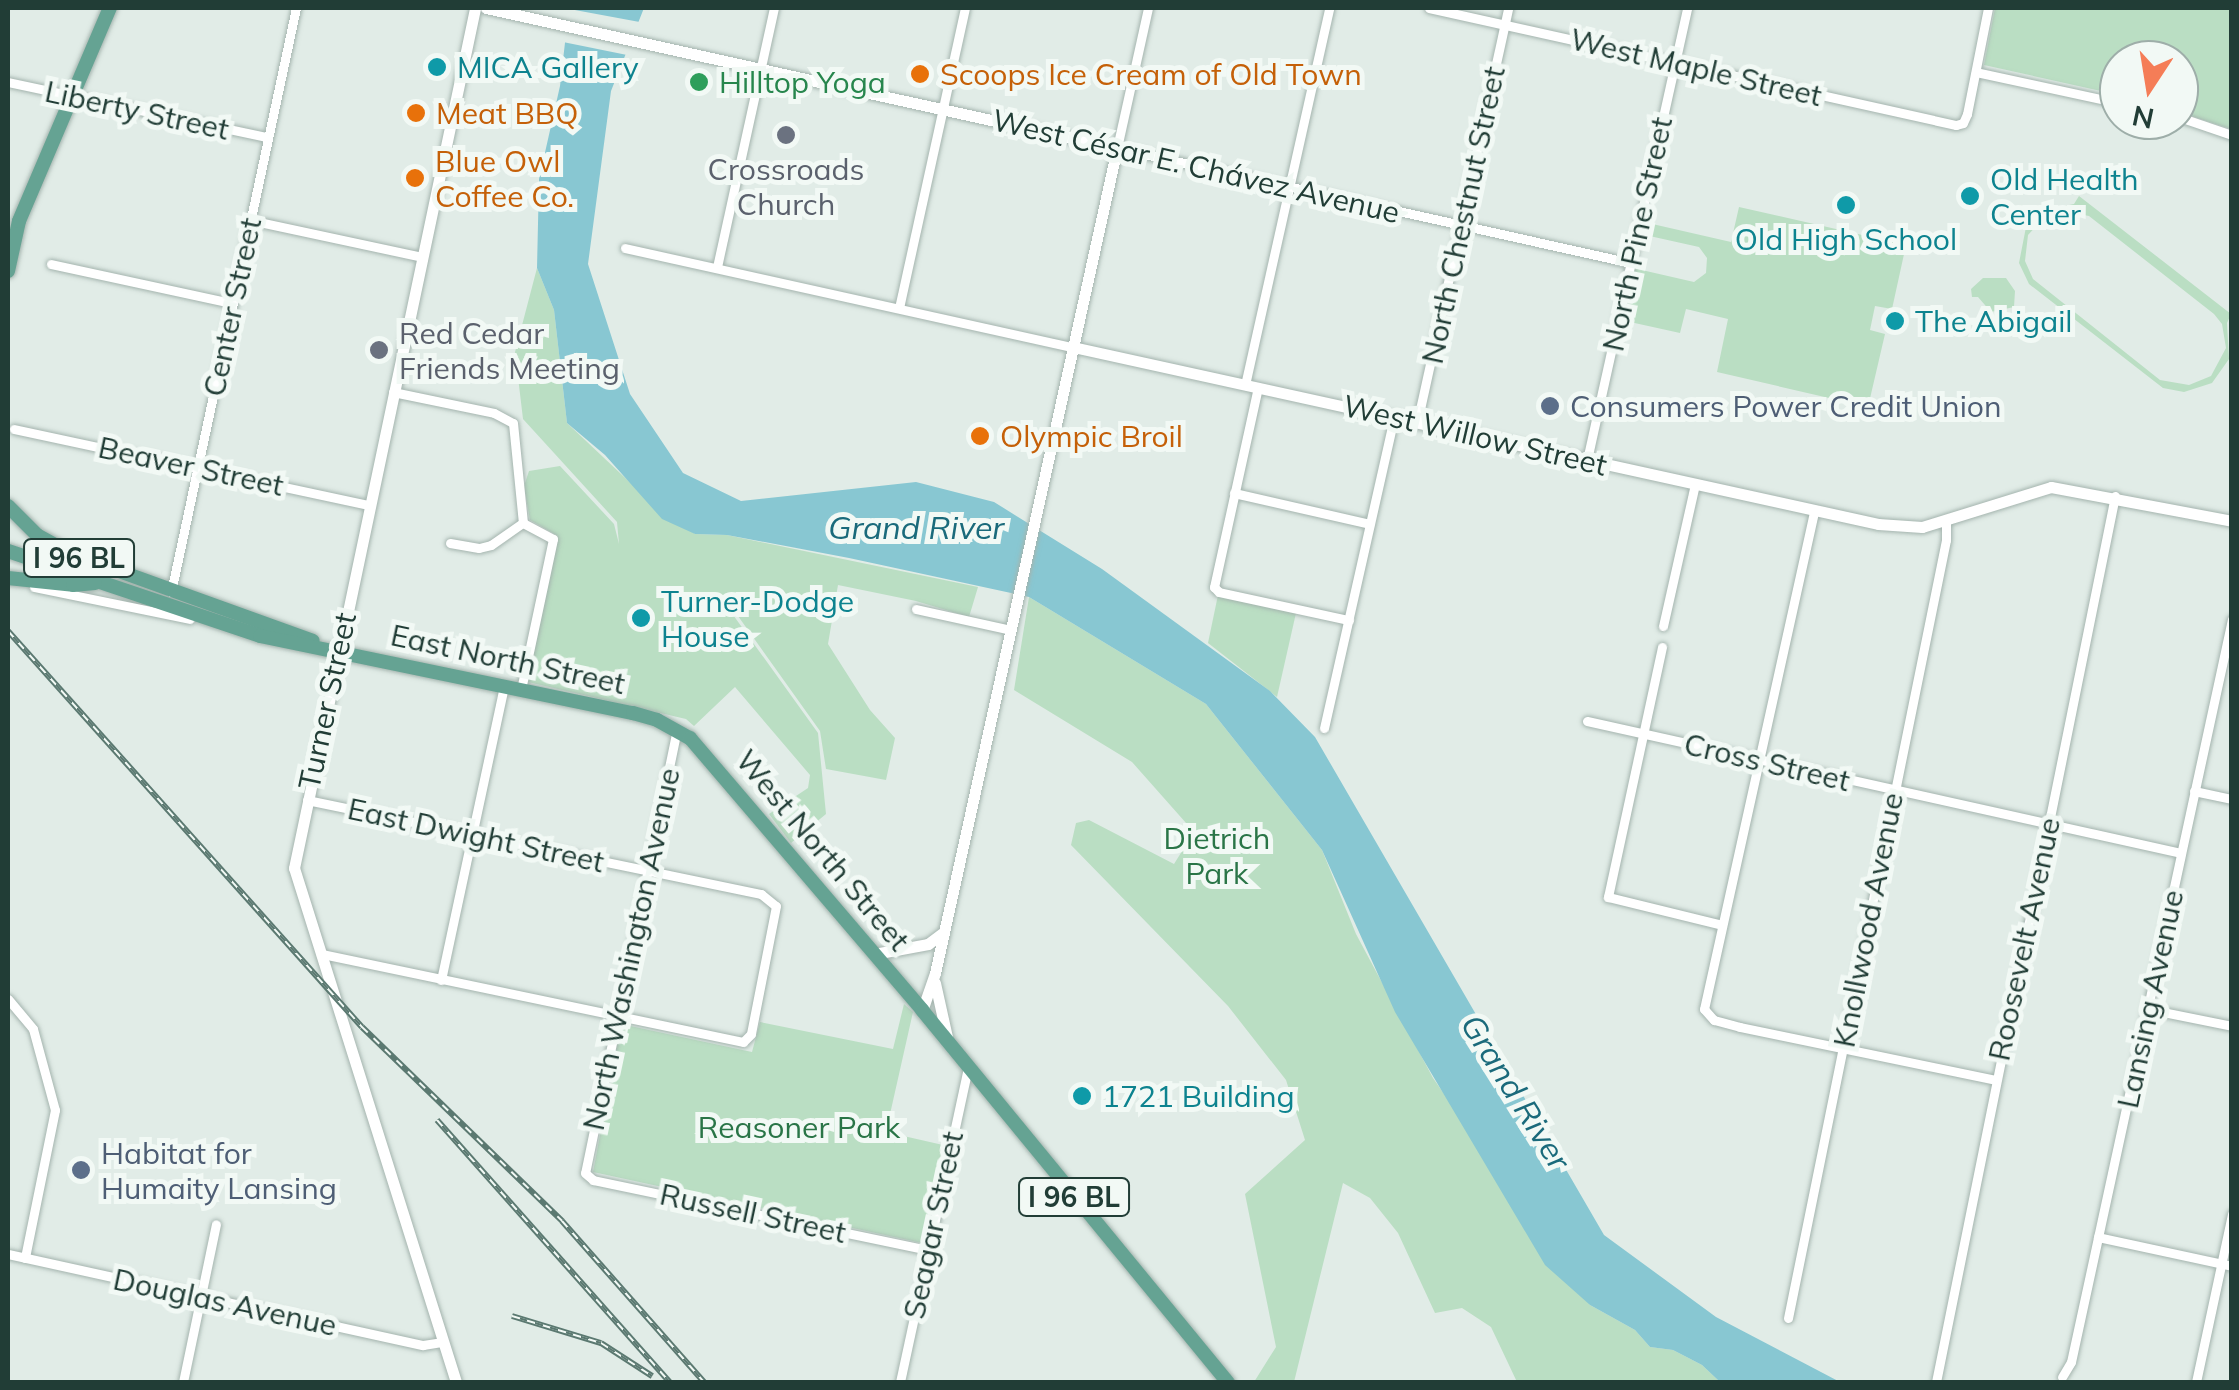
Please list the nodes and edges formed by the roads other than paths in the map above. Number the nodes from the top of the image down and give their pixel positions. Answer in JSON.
{"nodes":[{"id":1,"x":110,"y":8,"type":"edge"},
{"id":2,"x":296,"y":8,"type":"edge"},
{"id":3,"x":475,"y":8,"type":"edge"},
{"id":4,"x":486,"y":8,"type":"edge"},
{"id":5,"x":774,"y":8,"type":"edge"},
{"id":6,"x":965,"y":8,"type":"edge"},
{"id":7,"x":1148,"y":8,"type":"edge"},
{"id":8,"x":1329,"y":8,"type":"edge"},
{"id":9,"x":1429,"y":8,"type":"edge"},
{"id":10,"x":1508,"y":8,"type":"edge"},
{"id":11,"x":1687,"y":8,"type":"edge"},
{"id":12,"x":1988,"y":8,"type":"edge"},
{"id":13,"x":1504,"y":24,"type":"junction"},
{"id":14,"x":1675,"y":62,"type":"junction"},
{"id":15,"x":761,"y":69,"type":"junction"},
{"id":16,"x":1976,"y":72,"type":"junction"},
{"id":17,"x":8,"y":82,"type":"edge"},
{"id":18,"x":74,"y":96,"type":"junction"},
{"id":19,"x":2099,"y":99,"type":"edge"},
{"id":20,"x":942,"y":109,"type":"junction"},
{"id":21,"x":2199,"y":124,"type":"edge"},
{"id":22,"x":2232,"y":135,"type":"edge"},
{"id":23,"x":267,"y":138,"type":"junction"},
{"id":24,"x":1117,"y":148,"type":"junction"},
{"id":25,"x":1288,"y":187,"type":"junction"},
{"id":26,"x":250,"y":220,"type":"junction"},
{"id":27,"x":1460,"y":225,"type":"junction"},
{"id":28,"x":626,"y":248,"type":"dead end"},
{"id":29,"x":422,"y":257,"type":"junction"},
{"id":30,"x":1630,"y":263,"type":"junction"},
{"id":31,"x":50,"y":264,"type":"dead end"},
{"id":32,"x":717,"y":268,"type":"junction"},
{"id":33,"x":8,"y":271,"type":"edge"},
{"id":34,"x":232,"y":303,"type":"junction"},
{"id":35,"x":898,"y":308,"type":"junction"},
{"id":36,"x":1073,"y":346,"type":"junction"},
{"id":37,"x":1252,"y":386,"type":"junction"},
{"id":38,"x":393,"y":392,"type":"junction"},
{"id":39,"x":1394,"y":417,"type":"junction"},
{"id":40,"x":1417,"y":422,"type":"junction"},
{"id":41,"x":14,"y":429,"type":"dead end"},
{"id":42,"x":1587,"y":460,"type":"junction"},
{"id":43,"x":198,"y":468,"type":"junction"},
{"id":44,"x":1695,"y":484,"type":"junction"},
{"id":45,"x":1234,"y":493,"type":"junction"},
{"id":46,"x":2115,"y":496,"type":"junction"},
{"id":47,"x":368,"y":505,"type":"junction"},
{"id":48,"x":8,"y":506,"type":"edge"},
{"id":49,"x":1814,"y":512,"type":"junction"},
{"id":50,"x":1946,"y":521,"type":"junction"},
{"id":51,"x":2232,"y":521,"type":"edge"},
{"id":52,"x":523,"y":523,"type":"junction"},
{"id":53,"x":1370,"y":524,"type":"junction"},
{"id":54,"x":450,"y":544,"type":"dead end"},
{"id":55,"x":8,"y":551,"type":"edge"},
{"id":56,"x":8,"y":578,"type":"edge"},
{"id":57,"x":97,"y":582,"type":"junction"},
{"id":58,"x":168,"y":588,"type":"junction"},
{"id":59,"x":168,"y":606,"type":"junction"},
{"id":60,"x":916,"y":609,"type":"dead end"},
{"id":61,"x":2232,"y":619,"type":"edge"},
{"id":62,"x":1349,"y":620,"type":"junction"},
{"id":63,"x":220,"y":624,"type":"junction"},
{"id":64,"x":1012,"y":624,"type":"junction"},
{"id":65,"x":1663,"y":626,"type":"dead end"},
{"id":66,"x":1662,"y":647,"type":"dead end"},
{"id":67,"x":332,"y":649,"type":"junction"},
{"id":68,"x":504,"y":686,"type":"junction"},
{"id":69,"x":521,"y":690,"type":"junction"},
{"id":70,"x":1587,"y":721,"type":"dead end"},
{"id":71,"x":1324,"y":728,"type":"dead end"},
{"id":72,"x":677,"y":730,"type":"junction"},
{"id":73,"x":1643,"y":733,"type":"junction"},
{"id":74,"x":1759,"y":759,"type":"junction"},
{"id":75,"x":2194,"y":791,"type":"junction"},
{"id":76,"x":1893,"y":792,"type":"junction"},
{"id":77,"x":2232,"y":799,"type":"edge"},
{"id":78,"x":306,"y":800,"type":"junction"},
{"id":79,"x":2048,"y":824,"type":"junction"},
{"id":80,"x":472,"y":834,"type":"junction"},
{"id":81,"x":2181,"y":853,"type":"junction"},
{"id":82,"x":646,"y":870,"type":"junction"},
{"id":83,"x":1722,"y":925,"type":"junction"},
{"id":84,"x":944,"y":932,"type":"junction"},
{"id":85,"x":321,"y":954,"type":"junction"},
{"id":86,"x":874,"y":954,"type":"junction"},
{"id":87,"x":935,"y":974,"type":"junction"},
{"id":88,"x":441,"y":980,"type":"junction"},
{"id":89,"x":8,"y":999,"type":"edge"},
{"id":90,"x":2148,"y":1008,"type":"junction"},
{"id":91,"x":922,"y":1010,"type":"junction"},
{"id":92,"x":616,"y":1016,"type":"junction"},
{"id":93,"x":2232,"y":1026,"type":"edge"},
{"id":94,"x":949,"y":1044,"type":"junction"},
{"id":95,"x":1843,"y":1048,"type":"junction"},
{"id":96,"x":968,"y":1068,"type":"junction"},
{"id":97,"x":1995,"y":1080,"type":"junction"},
{"id":98,"x":584,"y":1168,"type":"joint"},
{"id":99,"x":2232,"y":1214,"type":"edge"},
{"id":100,"x":216,"y":1224,"type":"dead end"},
{"id":101,"x":2098,"y":1237,"type":"junction"},
{"id":102,"x":927,"y":1250,"type":"junction"},
{"id":103,"x":8,"y":1254,"type":"edge"},
{"id":104,"x":25,"y":1258,"type":"junction"},
{"id":105,"x":2226,"y":1265,"type":"edge"},
{"id":106,"x":201,"y":1297,"type":"junction"},
{"id":107,"x":1788,"y":1318,"type":"dead end"},
{"id":108,"x":443,"y":1342,"type":"junction"},
{"id":109,"x":2062,"y":1377,"type":"dead end"},
{"id":110,"x":183,"y":1382,"type":"edge"},
{"id":111,"x":456,"y":1382,"type":"edge"},
{"id":112,"x":900,"y":1382,"type":"edge"},
{"id":113,"x":1228,"y":1382,"type":"edge"},
{"id":114,"x":1936,"y":1382,"type":"edge"},
{"id":115,"x":2196,"y":1382,"type":"edge"}],
"edges":[{"from":1,"to":18,"type":"main road"},
{"from":2,"to":23,"type":"street","name":"Center Street"},
{"from":3,"to":29,"type":"street","name":"Turner Street"},
{"from":4,"to":15,"type":"street","name":"West César E. Chávez Avenue"},
{"from":5,"to":15,"type":"street"},
{"from":6,"to":20,"type":"street"},
{"from":7,"to":24,"type":"street"},
{"from":8,"to":25,"type":"street"},
{"from":9,"to":13,"type":"street","name":"West Maple Street"},
{"from":10,"to":13,"type":"street","name":"North Chestnut Street"},
{"from":11,"to":14,"type":"street","name":"North Pine Street"},
{"from":12,"to":16,"type":"street"},
{"from":13,"to":14,"type":"street","name":"West Maple Street"},
{"from":13,"to":27,"type":"street","name":"North Chestnut Street"},
{"from":14,"to":16,"type":"street","name":"West Maple Street"},
{"from":14,"to":30,"type":"street","name":"North Pine Street"},
{"from":15,"to":20,"type":"street","name":"West César E. Chávez Avenue"},
{"from":15,"to":32,"type":"street"},
{"from":16,"to":19,"type":"street"},
{"from":17,"to":18,"type":"street","name":"Liberty Street"},
{"from":18,"to":23,"type":"street","name":"Liberty Street"},
{"from":18,"to":33,"type":"main road"},
{"from":20,"to":24,"type":"street","name":"West César E. Chávez Avenue"},
{"from":20,"to":35,"type":"street"},
{"from":21,"to":22,"type":"street"},
{"from":23,"to":26,"type":"street","name":"Center Street"},
{"from":24,"to":25,"type":"street","name":"West César E. Chávez Avenue"},
{"from":24,"to":36,"type":"street"},
{"from":25,"to":27,"type":"street","name":"West César E. Chávez Avenue"},
{"from":25,"to":37,"type":"street"},
{"from":26,"to":29,"type":"street"},
{"from":26,"to":34,"type":"street","name":"Center Street"},
{"from":27,"to":30,"type":"street","name":"West César E. Chávez Avenue"},
{"from":27,"to":40,"type":"street","name":"North Chestnut Street"},
{"from":28,"to":32,"type":"street","name":"West Willow Street"},
{"from":29,"to":38,"type":"street","name":"Turner Street"},
{"from":30,"to":42,"type":"street","name":"North Pine Street"},
{"from":31,"to":34,"type":"street"},
{"from":32,"to":35,"type":"street","name":"West Willow Street"},
{"from":34,"to":43,"type":"street","name":"Center Street"},
{"from":35,"to":36,"type":"street","name":"West Willow Street"},
{"from":36,"to":37,"type":"street","name":"West Willow Street"},
{"from":36,"to":64,"type":"street"},
{"from":37,"to":39,"type":"street","name":"West Willow Street"},
{"from":37,"to":45,"type":"street"},
{"from":38,"to":47,"type":"street","name":"Turner Street"},
{"from":38,"to":52,"type":"street"},
{"from":39,"to":40,"type":"street","name":"West Willow Street"},
{"from":39,"to":53,"type":"street"},
{"from":40,"to":42,"type":"street","name":"West Willow Street"},
{"from":41,"to":43,"type":"street","name":"Beaver Street"},
{"from":42,"to":44,"type":"street","name":"West Willow Street"},
{"from":43,"to":47,"type":"street","name":"Beaver Street"},
{"from":43,"to":58,"type":"street","name":"Center Street"},
{"from":44,"to":49,"type":"street","name":"West Willow Street"},
{"from":44,"to":65,"type":"street"},
{"from":45,"to":53,"type":"street"},
{"from":45,"to":62,"type":"street"},
{"from":46,"to":50,"type":"street","name":"West Willow Street"},
{"from":46,"to":51,"type":"street","name":"West Willow Street"},
{"from":46,"to":79,"type":"street","name":"Roosevelt Avenue"},
{"from":47,"to":67,"type":"street","name":"Turner Street"},
{"from":48,"to":58,"type":"main road","number":"I 96 BL"},
{"from":49,"to":50,"type":"street","name":"West Willow Street"},
{"from":49,"to":74,"type":"street"},
{"from":50,"to":76,"type":"street","name":"Knollwood Avenue"},
{"from":52,"to":54,"type":"street"},
{"from":52,"to":69,"type":"street"},
{"from":53,"to":62,"type":"street"},
{"from":55,"to":57,"type":"main road","number":"I 96 BL"},
{"from":56,"to":57,"type":"main road"},
{"from":56,"to":63,"type":"street","name":"East North Street"},
{"from":57,"to":58,"type":"main road"},
{"from":57,"to":59,"type":"main road","number":"I 96 BL"},
{"from":58,"to":59,"type":"street","name":"Center Street"},
{"from":58,"to":67,"type":"main road","name":"East North Street","number":"I 96 BL"},
{"from":59,"to":63,"type":"main road","number":"I 96 BL"},
{"from":60,"to":64,"type":"street"},
{"from":61,"to":75,"type":"street","name":"Lansing Avenue"},
{"from":62,"to":71,"type":"street"},
{"from":63,"to":67,"type":"main road","name":"East North Street","number":"I 96 BL"},
{"from":64,"to":84,"type":"street"},
{"from":66,"to":73,"type":"street"},
{"from":67,"to":68,"type":"main road","name":"East North Street","number":"I 96 BL"},
{"from":67,"to":78,"type":"street","name":"Turner Street"},
{"from":68,"to":69,"type":"main road","name":"East North Street","number":"I 96 BL"},
{"from":68,"to":80,"type":"street"},
{"from":69,"to":72,"type":"main road","name":"East North Street","number":"I 96 BL"},
{"from":70,"to":73,"type":"street","name":"Cross Street"},
{"from":72,"to":82,"type":"street","name":"North Washington Avenue"},
{"from":72,"to":86,"type":"main road","name":"West North Street","number":"I 96 BL"},
{"from":73,"to":74,"type":"street","name":"Cross Street"},
{"from":73,"to":83,"type":"street"},
{"from":74,"to":76,"type":"street","name":"Cross Street"},
{"from":74,"to":83,"type":"street"},
{"from":75,"to":77,"type":"street"},
{"from":75,"to":81,"type":"street","name":"Lansing Avenue"},
{"from":76,"to":79,"type":"street","name":"Cross Street"},
{"from":76,"to":95,"type":"street","name":"Knollwood Avenue"},
{"from":78,"to":80,"type":"street","name":"East Dwight Street"},
{"from":78,"to":85,"type":"street","name":"Turner Street"},
{"from":79,"to":81,"type":"street","name":"Cross Street"},
{"from":79,"to":97,"type":"street","name":"Roosevelt Avenue"},
{"from":80,"to":82,"type":"street","name":"East Dwight Street"},
{"from":80,"to":88,"type":"street"},
{"from":81,"to":90,"type":"street","name":"Lansing Avenue"},
{"from":82,"to":92,"type":"street","name":"North Washington Avenue"},
{"from":82,"to":92,"type":"street","name":"East Dwight Street"},
{"from":83,"to":95,"type":"street"},
{"from":84,"to":86,"type":"street"},
{"from":84,"to":87,"type":"street"},
{"from":85,"to":88,"type":"street"},
{"from":85,"to":108,"type":"street","name":"Turner Street"},
{"from":86,"to":91,"type":"main road","name":"West North Street","number":"I 96 BL"},
{"from":87,"to":91,"type":"street"},
{"from":87,"to":94,"type":"street"},
{"from":88,"to":92,"type":"street"},
{"from":89,"to":104,"type":"street"},
{"from":90,"to":93,"type":"street"},
{"from":90,"to":101,"type":"street","name":"Lansing Avenue"},
{"from":91,"to":94,"type":"main road","number":"I 96 BL"},
{"from":92,"to":98,"type":"street","name":"North Washington Avenue"},
{"from":94,"to":96,"type":"main road","number":"I 96 BL"},
{"from":95,"to":97,"type":"street"},
{"from":95,"to":107,"type":"street","name":"Knollwood Avenue"},
{"from":96,"to":102,"type":"street","name":"Seagar Street"},
{"from":96,"to":113,"type":"main road","number":"I 96 BL"},
{"from":97,"to":114,"type":"street","name":"Roosevelt Avenue"},
{"from":98,"to":102,"type":"street","name":"Russell Street"},
{"from":99,"to":105,"type":"street"},
{"from":100,"to":106,"type":"street"},
{"from":101,"to":105,"type":"street"},
{"from":101,"to":109,"type":"street","name":"Lansing Avenue"},
{"from":102,"to":112,"type":"street","name":"Seagar Street"},
{"from":103,"to":104,"type":"street","name":"Douglas Avenue"},
{"from":104,"to":106,"type":"street","name":"Douglas Avenue"},
{"from":105,"to":115,"type":"street"},
{"from":106,"to":108,"type":"street","name":"Douglas Avenue"},
{"from":106,"to":110,"type":"street"},
{"from":108,"to":111,"type":"street","name":"Turner Street"}]}
